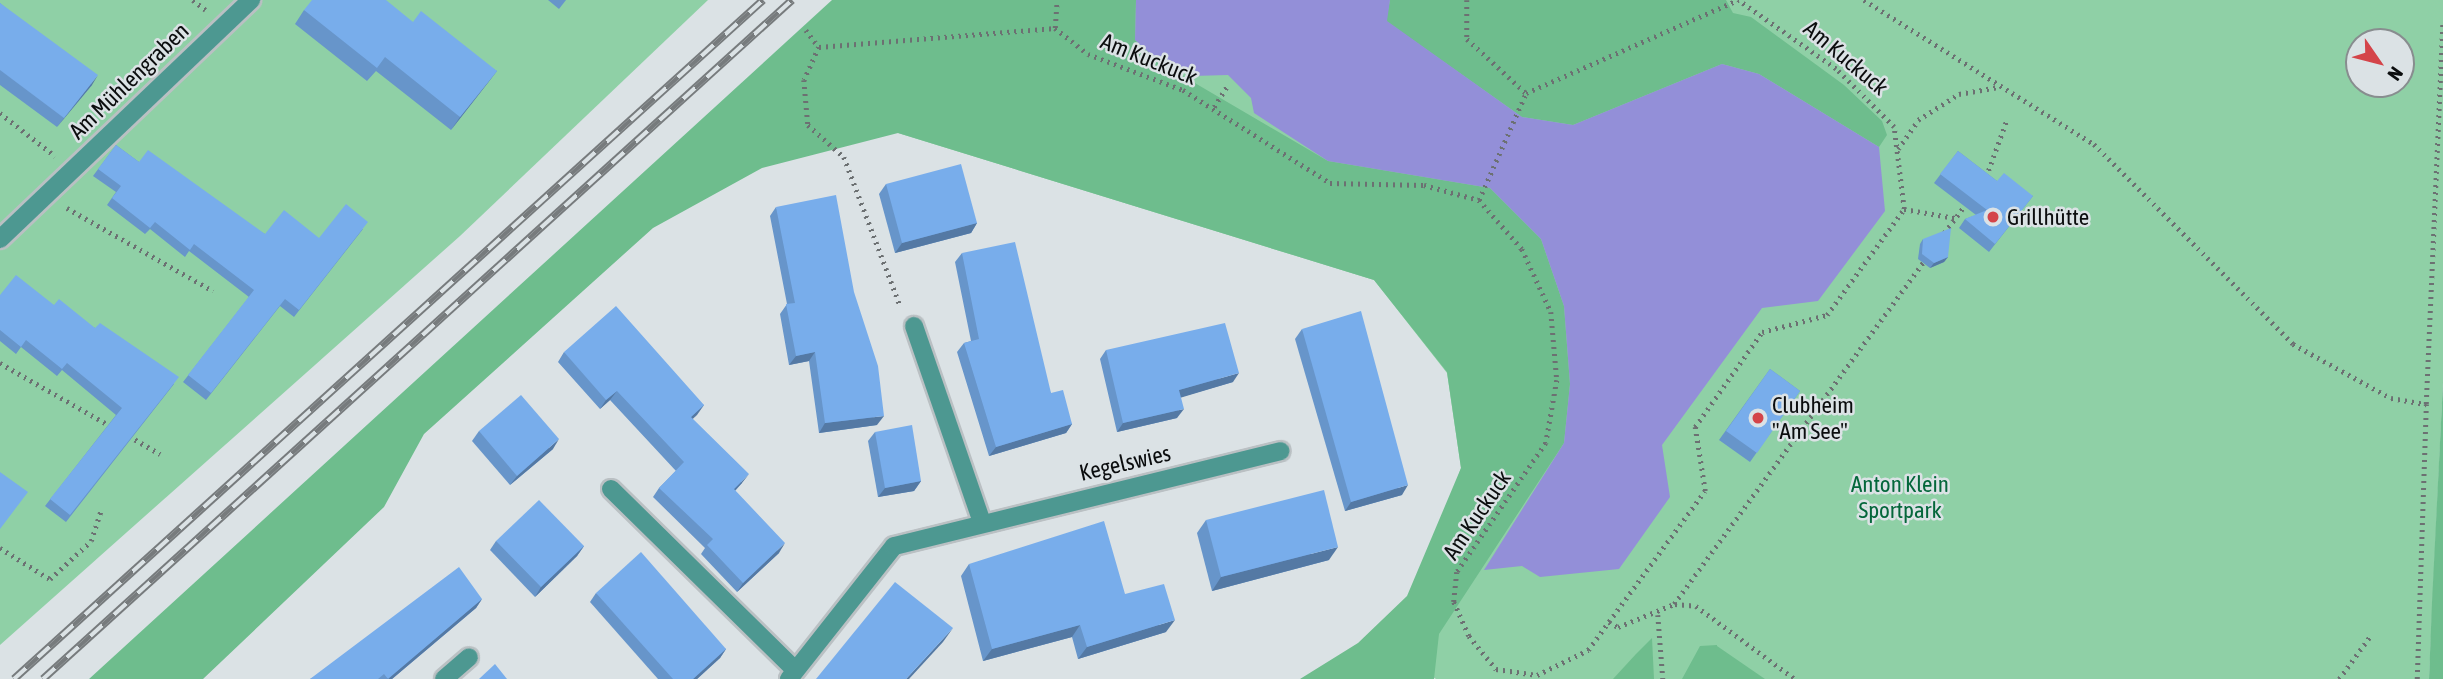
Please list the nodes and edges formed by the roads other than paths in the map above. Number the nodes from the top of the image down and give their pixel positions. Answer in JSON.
{"nodes":[{"id":1,"x":251,"y":0,"type":"edge"},
{"id":2,"x":0,"y":239,"type":"edge"},
{"id":3,"x":914,"y":326,"type":"road end"},
{"id":4,"x":1280,"y":451,"type":"dead end"},
{"id":5,"x":611,"y":489,"type":"dead end"},
{"id":6,"x":982,"y":522,"type":"junction"},
{"id":7,"x":469,"y":657,"type":"dead end"},
{"id":8,"x":792,"y":675,"type":"edge"},
{"id":9,"x":444,"y":679,"type":"edge"}],
"edges":[{"from":1,"to":2,"type":"street","name":"Am Mühlengraben"},
{"from":3,"to":6,"type":"street"},
{"from":4,"to":6,"type":"street","name":"Kegelswies"},
{"from":5,"to":8,"type":"street","name":"Kegelswies"},
{"from":6,"to":8,"type":"street","name":"Kegelswies"},
{"from":7,"to":9,"type":"street"}]}
